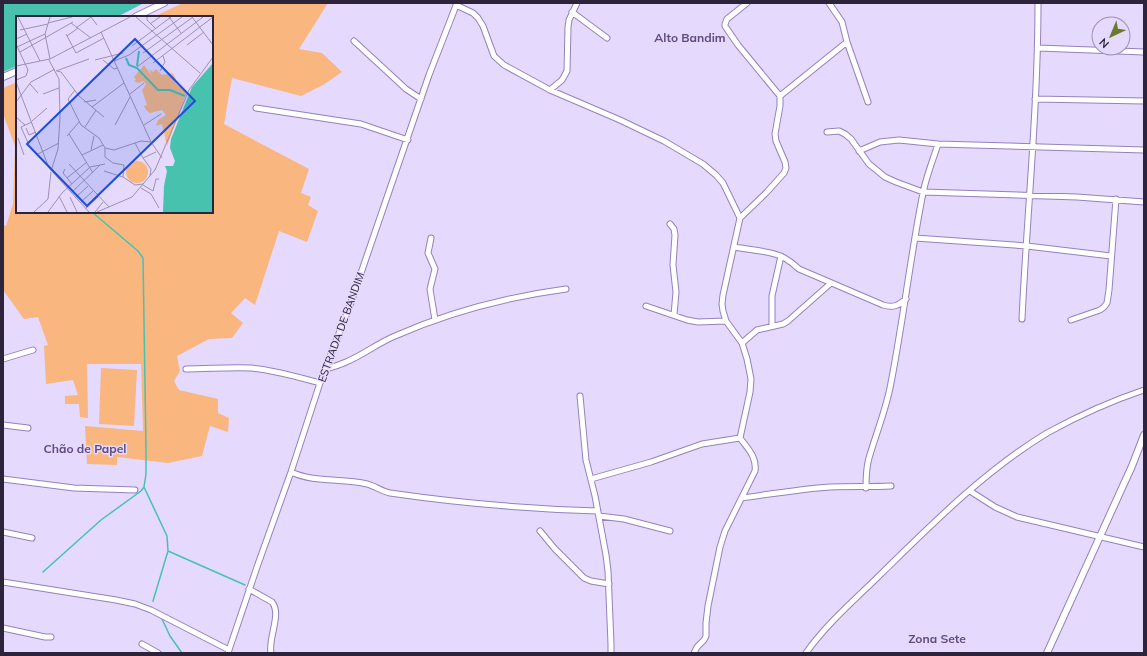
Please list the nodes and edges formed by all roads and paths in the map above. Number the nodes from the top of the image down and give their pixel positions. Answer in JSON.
{"nodes":[{"id":1,"x":164,"y":3,"type":"edge"},
{"id":2,"x":577,"y":3,"type":"edge"},
{"id":3,"x":747,"y":3,"type":"edge"},
{"id":4,"x":829,"y":3,"type":"edge"},
{"id":5,"x":1038,"y":3,"type":"edge"},
{"id":6,"x":456,"y":4,"type":"edge"},
{"id":7,"x":572,"y":12,"type":"junction"},
{"id":8,"x":137,"y":16,"type":"edge"},
{"id":9,"x":607,"y":38,"type":"dead end"},
{"id":10,"x":354,"y":41,"type":"dead end"},
{"id":11,"x":846,"y":42,"type":"junction"},
{"id":12,"x":1038,"y":48,"type":"junction"},
{"id":13,"x":1144,"y":52,"type":"edge"},
{"id":14,"x":16,"y":71,"type":"edge"},
{"id":15,"x":3,"y":77,"type":"edge"},
{"id":16,"x":550,"y":90,"type":"junction"},
{"id":17,"x":780,"y":96,"type":"junction"},
{"id":18,"x":422,"y":99,"type":"junction"},
{"id":19,"x":1035,"y":99,"type":"junction"},
{"id":20,"x":1144,"y":101,"type":"edge"},
{"id":21,"x":868,"y":102,"type":"dead end"},
{"id":22,"x":256,"y":108,"type":"dead end"},
{"id":23,"x":827,"y":132,"type":"dead end"},
{"id":24,"x":408,"y":140,"type":"junction"},
{"id":25,"x":938,"y":144,"type":"junction"},
{"id":26,"x":1033,"y":146,"type":"junction"},
{"id":27,"x":1144,"y":150,"type":"edge"},
{"id":28,"x":859,"y":151,"type":"junction"},
{"id":29,"x":923,"y":192,"type":"junction"},
{"id":30,"x":1030,"y":195,"type":"junction"},
{"id":31,"x":1116,"y":199,"type":"junction"},
{"id":32,"x":1144,"y":202,"type":"edge"},
{"id":33,"x":740,"y":218,"type":"junction"},
{"id":34,"x":670,"y":224,"type":"dead end"},
{"id":35,"x":431,"y":238,"type":"dead end"},
{"id":36,"x":915,"y":238,"type":"junction"},
{"id":37,"x":1026,"y":246,"type":"junction"},
{"id":38,"x":734,"y":247,"type":"junction"},
{"id":39,"x":781,"y":256,"type":"junction"},
{"id":40,"x":1111,"y":256,"type":"junction"},
{"id":41,"x":831,"y":283,"type":"junction"},
{"id":42,"x":566,"y":289,"type":"dead end"},
{"id":43,"x":906,"y":299,"type":"junction"},
{"id":44,"x":646,"y":306,"type":"dead end"},
{"id":45,"x":674,"y":315,"type":"junction"},
{"id":46,"x":1022,"y":319,"type":"dead end"},
{"id":47,"x":435,"y":320,"type":"junction"},
{"id":48,"x":1071,"y":320,"type":"dead end"},
{"id":49,"x":726,"y":321,"type":"junction"},
{"id":50,"x":772,"y":326,"type":"junction"},
{"id":51,"x":742,"y":343,"type":"junction"},
{"id":52,"x":33,"y":350,"type":"dead end"},
{"id":53,"x":3,"y":359,"type":"edge"},
{"id":54,"x":186,"y":369,"type":"dead end"},
{"id":55,"x":326,"y":369,"type":"junction"},
{"id":56,"x":320,"y":383,"type":"junction"},
{"id":57,"x":1144,"y":390,"type":"edge"},
{"id":58,"x":580,"y":396,"type":"dead end"},
{"id":59,"x":3,"y":426,"type":"edge"},
{"id":60,"x":28,"y":428,"type":"dead end"},
{"id":61,"x":1144,"y":435,"type":"edge"},
{"id":62,"x":740,"y":438,"type":"junction"},
{"id":63,"x":291,"y":472,"type":"junction"},
{"id":64,"x":3,"y":479,"type":"edge"},
{"id":65,"x":591,"y":479,"type":"junction"},
{"id":66,"x":891,"y":486,"type":"dead end"},
{"id":67,"x":866,"y":488,"type":"junction"},
{"id":68,"x":135,"y":490,"type":"dead end"},
{"id":69,"x":970,"y":491,"type":"junction"},
{"id":70,"x":742,"y":498,"type":"junction"},
{"id":71,"x":598,"y":514,"type":"junction"},
{"id":72,"x":540,"y":531,"type":"dead end"},
{"id":73,"x":670,"y":531,"type":"dead end"},
{"id":74,"x":3,"y":532,"type":"edge"},
{"id":75,"x":1100,"y":536,"type":"junction"},
{"id":76,"x":32,"y":538,"type":"dead end"},
{"id":77,"x":1144,"y":547,"type":"edge"},
{"id":78,"x":3,"y":582,"type":"edge"},
{"id":79,"x":609,"y":584,"type":"junction"},
{"id":80,"x":249,"y":589,"type":"junction"},
{"id":81,"x":3,"y":628,"type":"edge"},
{"id":82,"x":51,"y":637,"type":"dead end"},
{"id":83,"x":142,"y":644,"type":"dead end"},
{"id":84,"x":229,"y":652,"type":"edge"},
{"id":85,"x":158,"y":653,"type":"edge"},
{"id":86,"x":271,"y":653,"type":"edge"},
{"id":87,"x":611,"y":653,"type":"edge"},
{"id":88,"x":694,"y":653,"type":"edge"},
{"id":89,"x":806,"y":653,"type":"edge"},
{"id":90,"x":1047,"y":653,"type":"edge"}],
"edges":[{"from":1,"to":8,"type":"street"},
{"from":2,"to":7,"type":"street"},
{"from":3,"to":17,"type":"street"},
{"from":4,"to":11,"type":"street"},
{"from":5,"to":12,"type":"street"},
{"from":6,"to":16,"type":"street"},
{"from":6,"to":18,"type":"street","name":"ESTRADA DE BANDIM"},
{"from":7,"to":9,"type":"street"},
{"from":7,"to":16,"type":"street"},
{"from":10,"to":18,"type":"street"},
{"from":11,"to":17,"type":"street"},
{"from":11,"to":21,"type":"street"},
{"from":12,"to":13,"type":"street"},
{"from":12,"to":19,"type":"street"},
{"from":14,"to":15,"type":"street"},
{"from":16,"to":33,"type":"street"},
{"from":17,"to":33,"type":"street"},
{"from":18,"to":24,"type":"street","name":"ESTRADA DE BANDIM"},
{"from":19,"to":20,"type":"street"},
{"from":19,"to":26,"type":"street"},
{"from":22,"to":24,"type":"street"},
{"from":23,"to":28,"type":"street"},
{"from":24,"to":55,"type":"street","name":"ESTRADA DE BANDIM"},
{"from":25,"to":26,"type":"street"},
{"from":25,"to":28,"type":"street"},
{"from":25,"to":29,"type":"street"},
{"from":26,"to":27,"type":"street"},
{"from":26,"to":30,"type":"street"},
{"from":28,"to":29,"type":"street"},
{"from":29,"to":30,"type":"street"},
{"from":29,"to":36,"type":"street"},
{"from":30,"to":31,"type":"street"},
{"from":30,"to":37,"type":"street"},
{"from":31,"to":32,"type":"street"},
{"from":31,"to":40,"type":"street"},
{"from":33,"to":38,"type":"street"},
{"from":34,"to":45,"type":"street"},
{"from":35,"to":47,"type":"street"},
{"from":36,"to":37,"type":"street"},
{"from":36,"to":43,"type":"street"},
{"from":37,"to":40,"type":"street"},
{"from":37,"to":46,"type":"street"},
{"from":38,"to":39,"type":"street"},
{"from":38,"to":49,"type":"street"},
{"from":39,"to":41,"type":"street"},
{"from":39,"to":50,"type":"street"},
{"from":40,"to":48,"type":"street"},
{"from":41,"to":43,"type":"street"},
{"from":41,"to":50,"type":"street"},
{"from":42,"to":47,"type":"street"},
{"from":43,"to":67,"type":"street"},
{"from":44,"to":45,"type":"street"},
{"from":45,"to":49,"type":"street"},
{"from":47,"to":55,"type":"street"},
{"from":49,"to":51,"type":"street"},
{"from":50,"to":51,"type":"street"},
{"from":51,"to":62,"type":"street"},
{"from":52,"to":53,"type":"street"},
{"from":54,"to":56,"type":"street"},
{"from":55,"to":56,"type":"street","name":"ESTRADA DE BANDIM"},
{"from":56,"to":63,"type":"street","name":"ESTRADA DE BANDIM"},
{"from":57,"to":69,"type":"street"},
{"from":58,"to":65,"type":"street"},
{"from":59,"to":60,"type":"street"},
{"from":61,"to":75,"type":"street"},
{"from":62,"to":65,"type":"street"},
{"from":62,"to":70,"type":"street"},
{"from":63,"to":71,"type":"street"},
{"from":63,"to":80,"type":"street","name":"ESTRADA DE BANDIM"},
{"from":64,"to":68,"type":"street"},
{"from":65,"to":71,"type":"street"},
{"from":66,"to":67,"type":"street"},
{"from":67,"to":70,"type":"street"},
{"from":69,"to":75,"type":"street"},
{"from":69,"to":89,"type":"street"},
{"from":70,"to":88,"type":"street"},
{"from":71,"to":73,"type":"street"},
{"from":71,"to":79,"type":"street"},
{"from":72,"to":79,"type":"street"},
{"from":74,"to":76,"type":"street"},
{"from":75,"to":77,"type":"street"},
{"from":75,"to":90,"type":"street"},
{"from":78,"to":84,"type":"street"},
{"from":79,"to":87,"type":"street"},
{"from":80,"to":84,"type":"street","name":"ESTRADA DE BANDIM"},
{"from":80,"to":86,"type":"street"},
{"from":81,"to":82,"type":"street"},
{"from":83,"to":85,"type":"street"}]}
